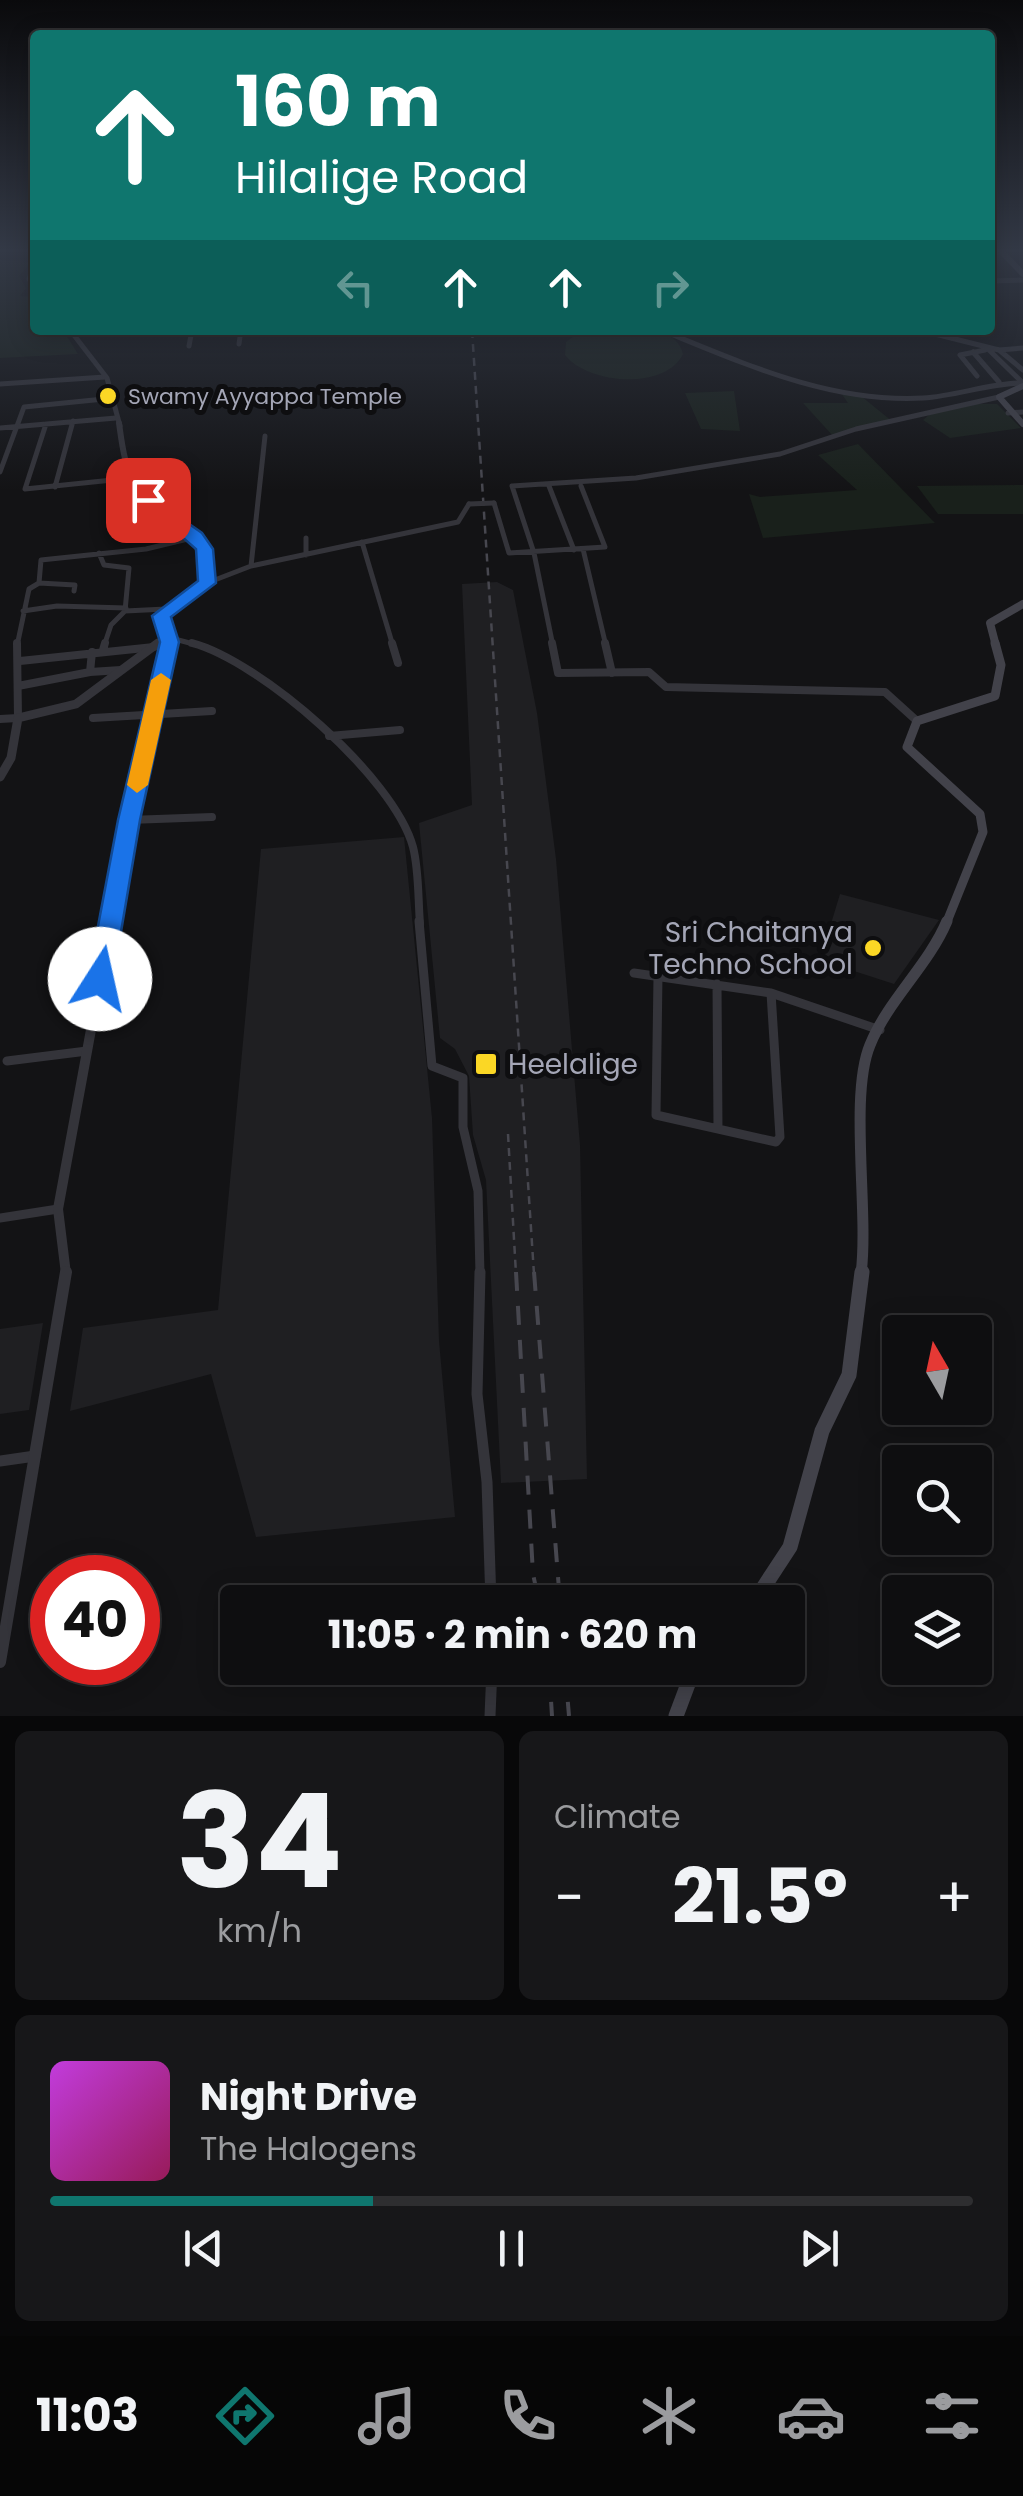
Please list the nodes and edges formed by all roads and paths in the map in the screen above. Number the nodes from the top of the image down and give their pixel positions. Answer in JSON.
{"nodes":[{"id":1,"x":74,"y":335,"type":"edge"},
{"id":2,"x":191,"y":335,"type":"edge"},
{"id":3,"x":241,"y":335,"type":"edge"},
{"id":4,"x":673,"y":335,"type":"edge"},
{"id":5,"x":938,"y":335,"type":"edge"},
{"id":6,"x":240,"y":344,"type":"dead end"},
{"id":7,"x":189,"y":346,"type":"dead end"},
{"id":8,"x":1023,"y":348,"type":"edge"},
{"id":9,"x":994,"y":350,"type":"junction"},
{"id":10,"x":973,"y":352,"type":"junction"},
{"id":11,"x":1022,"y":368,"type":"edge"},
{"id":12,"x":105,"y":376,"type":"junction"},
{"id":13,"x":977,"y":376,"type":"dead end"},
{"id":14,"x":1000,"y":382,"type":"junction"},
{"id":15,"x":0,"y":384,"type":"edge"},
{"id":16,"x":1023,"y":384,"type":"edge"},
{"id":17,"x":999,"y":397,"type":"junction"},
{"id":18,"x":114,"y":398,"type":"junction"},
{"id":19,"x":1023,"y":412,"type":"edge"},
{"id":20,"x":1008,"y":413,"type":"junction"},
{"id":21,"x":116,"y":418,"type":"junction"},
{"id":22,"x":72,"y":422,"type":"junction"},
{"id":23,"x":46,"y":424,"type":"junction"},
{"id":24,"x":1023,"y":424,"type":"edge"},
{"id":25,"x":16,"y":427,"type":"junction"},
{"id":26,"x":0,"y":428,"type":"edge"},
{"id":27,"x":265,"y":436,"type":"dead end"},
{"id":28,"x":0,"y":472,"type":"edge"},
{"id":29,"x":132,"y":478,"type":"junction"},
{"id":30,"x":549,"y":486,"type":"dead end"},
{"id":31,"x":581,"y":486,"type":"dead end"},
{"id":32,"x":55,"y":487,"type":"junction"},
{"id":33,"x":196,"y":537,"type":"junction"},
{"id":34,"x":306,"y":538,"type":"dead end"},
{"id":35,"x":362,"y":542,"type":"junction"},
{"id":36,"x":579,"y":550,"type":"junction"},
{"id":37,"x":100,"y":552,"type":"junction"},
{"id":38,"x":534,"y":553,"type":"junction"},
{"id":39,"x":306,"y":555,"type":"junction"},
{"id":40,"x":251,"y":566,"type":"junction"},
{"id":41,"x":39,"y":583,"type":"junction"},
{"id":42,"x":208,"y":583,"type":"junction"},
{"id":43,"x":74,"y":590,"type":"dead end"},
{"id":44,"x":1023,"y":604,"type":"edge"},
{"id":45,"x":166,"y":608,"type":"junction"},
{"id":46,"x":126,"y":610,"type":"junction"},
{"id":47,"x":23,"y":611,"type":"junction"},
{"id":48,"x":167,"y":636,"type":"junction"},
{"id":49,"x":154,"y":647,"type":"junction"},
{"id":50,"x":102,"y":650,"type":"junction"},
{"id":51,"x":92,"y":652,"type":"junction"},
{"id":52,"x":20,"y":662,"type":"junction"},
{"id":53,"x":398,"y":663,"type":"dead end"},
{"id":54,"x":126,"y":670,"type":"junction"},
{"id":55,"x":90,"y":672,"type":"junction"},
{"id":56,"x":612,"y":673,"type":"junction"},
{"id":57,"x":18,"y":686,"type":"junction"},
{"id":58,"x":212,"y":711,"type":"dead end"},
{"id":59,"x":156,"y":712,"type":"junction"},
{"id":60,"x":18,"y":718,"type":"junction"},
{"id":61,"x":93,"y":718,"type":"dead end"},
{"id":62,"x":0,"y":719,"type":"edge"},
{"id":63,"x":916,"y":721,"type":"junction"},
{"id":64,"x":400,"y":730,"type":"dead end"},
{"id":65,"x":329,"y":736,"type":"junction"},
{"id":66,"x":0,"y":777,"type":"edge"},
{"id":67,"x":212,"y":817,"type":"dead end"},
{"id":68,"x":129,"y":820,"type":"junction"},
{"id":69,"x":634,"y":973,"type":"dead end"},
{"id":70,"x":658,"y":976,"type":"junction"},
{"id":71,"x":717,"y":984,"type":"junction"},
{"id":72,"x":770,"y":993,"type":"junction"},
{"id":73,"x":880,"y":1030,"type":"junction"},
{"id":74,"x":87,"y":1051,"type":"junction"},
{"id":75,"x":6,"y":1061,"type":"dead end"},
{"id":76,"x":718,"y":1129,"type":"junction"},
{"id":77,"x":58,"y":1209,"type":"junction"},
{"id":78,"x":0,"y":1218,"type":"edge"},
{"id":79,"x":35,"y":1456,"type":"junction"},
{"id":80,"x":0,"y":1461,"type":"edge"},
{"id":81,"x":490,"y":1585,"type":"edge"},
{"id":82,"x":765,"y":1585,"type":"edge"},
{"id":83,"x":0,"y":1662,"type":"edge"},
{"id":84,"x":491,"y":1685,"type":"edge"},
{"id":85,"x":688,"y":1685,"type":"edge"},
{"id":86,"x":490,"y":1716,"type":"edge"},
{"id":87,"x":676,"y":1716,"type":"edge"}],
"edges":[{"from":1,"to":12,"type":"street"},
{"from":2,"to":7,"type":"street"},
{"from":3,"to":6,"type":"street"},
{"from":4,"to":14,"type":"street"},
{"from":5,"to":9,"type":"street"},
{"from":8,"to":9,"type":"street"},
{"from":9,"to":10,"type":"street"},
{"from":9,"to":11,"type":"street"},
{"from":9,"to":16,"type":"street"},
{"from":10,"to":13,"type":"street"},
{"from":10,"to":14,"type":"street"},
{"from":12,"to":15,"type":"street"},
{"from":12,"to":18,"type":"street"},
{"from":14,"to":16,"type":"street"},
{"from":16,"to":17,"type":"main road"},
{"from":17,"to":20,"type":"main road"},
{"from":17,"to":38,"type":"street"},
{"from":18,"to":21,"type":"street"},
{"from":18,"to":25,"type":"street"},
{"from":19,"to":20,"type":"street"},
{"from":20,"to":24,"type":"main road"},
{"from":21,"to":22,"type":"street"},
{"from":21,"to":29,"type":"street"},
{"from":22,"to":23,"type":"street"},
{"from":22,"to":32,"type":"street"},
{"from":23,"to":25,"type":"street"},
{"from":23,"to":32,"type":"street"},
{"from":25,"to":26,"type":"street"},
{"from":25,"to":28,"type":"street"},
{"from":27,"to":40,"type":"street"},
{"from":29,"to":32,"type":"street"},
{"from":29,"to":33,"type":"street"},
{"from":30,"to":36,"type":"street"},
{"from":31,"to":36,"type":"street"},
{"from":33,"to":37,"type":"street"},
{"from":33,"to":42,"type":"street"},
{"from":34,"to":39,"type":"street"},
{"from":35,"to":38,"type":"street","bridge":true},
{"from":35,"to":39,"type":"street"},
{"from":35,"to":53,"type":"street"},
{"from":36,"to":38,"type":"street"},
{"from":36,"to":56,"type":"street"},
{"from":37,"to":41,"type":"street"},
{"from":37,"to":46,"type":"street"},
{"from":38,"to":56,"type":"street"},
{"from":39,"to":40,"type":"street"},
{"from":40,"to":42,"type":"street"},
{"from":41,"to":43,"type":"street"},
{"from":41,"to":47,"type":"street"},
{"from":42,"to":45,"type":"street"},
{"from":44,"to":63,"type":"main road"},
{"from":45,"to":46,"type":"street"},
{"from":45,"to":48,"type":"street"},
{"from":46,"to":47,"type":"street"},
{"from":46,"to":50,"type":"street"},
{"from":47,"to":52,"type":"street"},
{"from":48,"to":49,"type":"street"},
{"from":48,"to":59,"type":"street"},
{"from":48,"to":65,"type":"street"},
{"from":49,"to":50,"type":"street"},
{"from":49,"to":54,"type":"street"},
{"from":50,"to":51,"type":"street"},
{"from":51,"to":52,"type":"street"},
{"from":51,"to":55,"type":"street"},
{"from":52,"to":57,"type":"street"},
{"from":54,"to":55,"type":"street"},
{"from":54,"to":60,"type":"street"},
{"from":55,"to":57,"type":"street"},
{"from":56,"to":63,"type":"street"},
{"from":57,"to":60,"type":"street"},
{"from":58,"to":59,"type":"street"},
{"from":59,"to":61,"type":"street"},
{"from":59,"to":68,"type":"street"},
{"from":60,"to":62,"type":"street"},
{"from":60,"to":66,"type":"street"},
{"from":63,"to":73,"type":"main road"},
{"from":64,"to":65,"type":"street"},
{"from":65,"to":81,"type":"street"},
{"from":67,"to":68,"type":"street"},
{"from":68,"to":74,"type":"street"},
{"from":69,"to":70,"type":"street"},
{"from":70,"to":71,"type":"street"},
{"from":70,"to":76,"type":"street"},
{"from":71,"to":72,"type":"street"},
{"from":71,"to":76,"type":"street"},
{"from":72,"to":73,"type":"street"},
{"from":72,"to":76,"type":"street"},
{"from":73,"to":82,"type":"main road"},
{"from":74,"to":75,"type":"street"},
{"from":74,"to":77,"type":"street"},
{"from":77,"to":78,"type":"street"},
{"from":77,"to":79,"type":"street"},
{"from":79,"to":80,"type":"street"},
{"from":79,"to":83,"type":"street"},
{"from":84,"to":86,"type":"street"},
{"from":85,"to":87,"type":"main road"}]}
